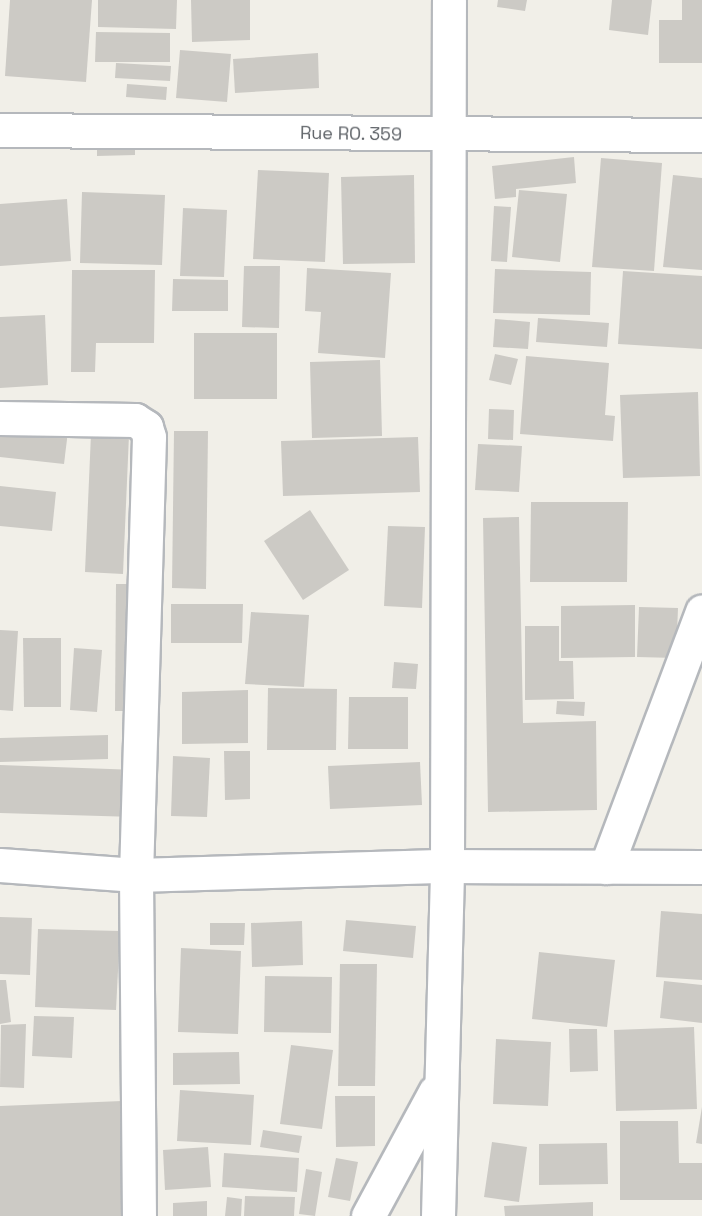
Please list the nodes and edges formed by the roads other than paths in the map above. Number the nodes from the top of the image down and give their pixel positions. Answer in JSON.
{"nodes":[{"id":1,"x":449,"y":0,"type":"edge"},
{"id":2,"x":0,"y":130,"type":"edge"},
{"id":3,"x":450,"y":135,"type":"junction"},
{"id":4,"x":702,"y":135,"type":"edge"},
{"id":5,"x":0,"y":418,"type":"edge"},
{"id":6,"x":702,"y":611,"type":"edge"},
{"id":7,"x":0,"y":865,"type":"edge"},
{"id":8,"x":447,"y":866,"type":"junction"},
{"id":9,"x":606,"y":867,"type":"junction"},
{"id":10,"x":702,"y":867,"type":"edge"},
{"id":11,"x":136,"y":874,"type":"junction"},
{"id":12,"x":438,"y":1088,"type":"junction"},
{"id":13,"x":139,"y":1216,"type":"edge"},
{"id":14,"x":368,"y":1216,"type":"edge"},
{"id":15,"x":438,"y":1216,"type":"edge"}],
"edges":[{"from":1,"to":3,"type":"street"},
{"from":2,"to":3,"type":"street","name":"Rue RO. 359"},
{"from":3,"to":4,"type":"street","name":"Rue RO. 359"},
{"from":3,"to":8,"type":"street"},
{"from":5,"to":11,"type":"street"},
{"from":6,"to":9,"type":"street"},
{"from":7,"to":11,"type":"street"},
{"from":8,"to":9,"type":"street"},
{"from":8,"to":11,"type":"street"},
{"from":8,"to":12,"type":"street"},
{"from":9,"to":10,"type":"street"},
{"from":11,"to":13,"type":"street"},
{"from":12,"to":14,"type":"street"},
{"from":12,"to":15,"type":"street"}]}
